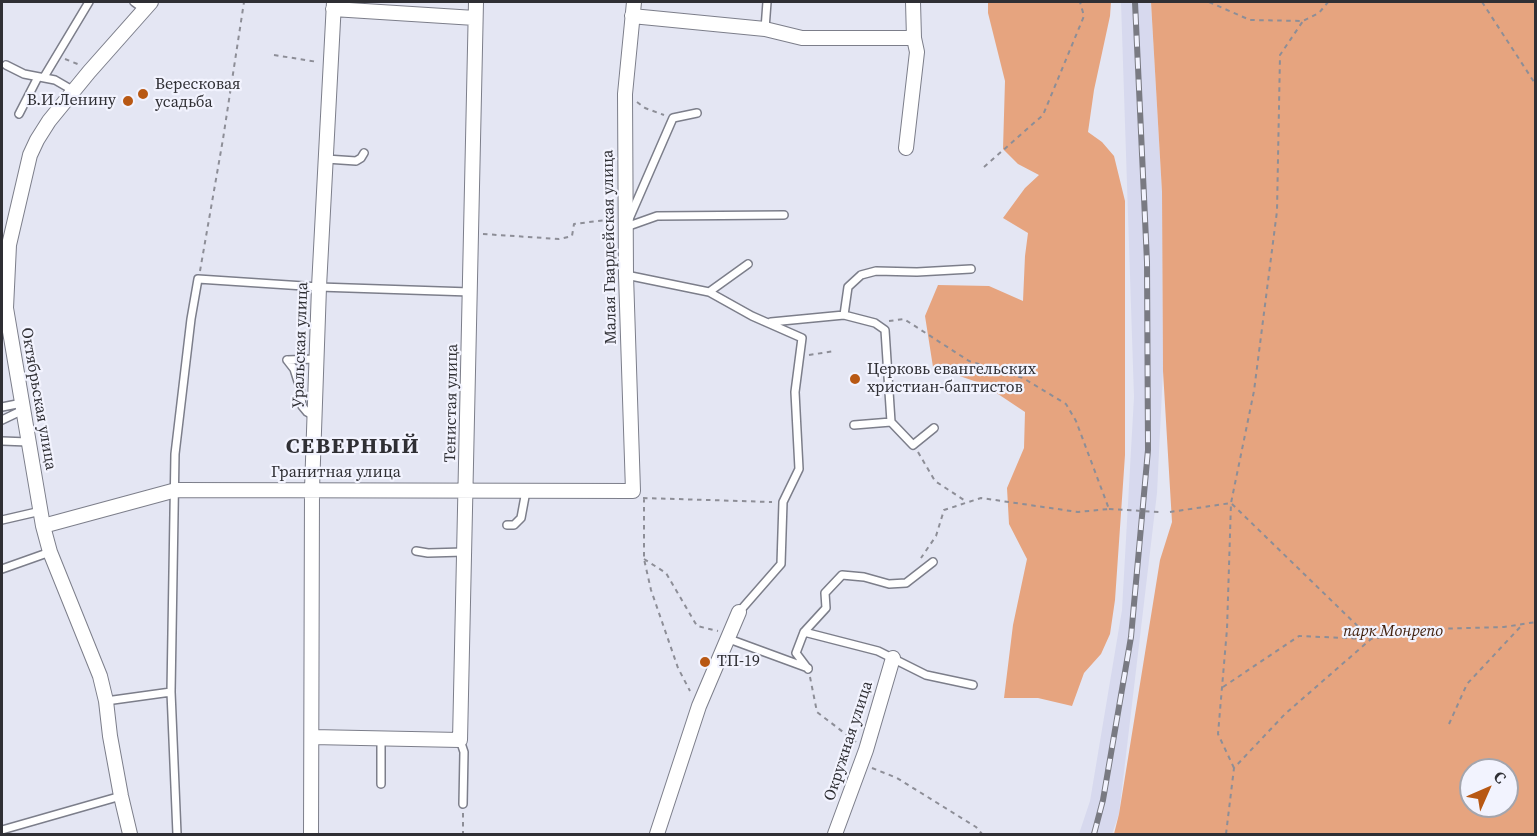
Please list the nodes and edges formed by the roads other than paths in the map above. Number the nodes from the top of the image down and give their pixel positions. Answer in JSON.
{"nodes":[{"id":1,"x":89,"y":2,"type":"edge"},
{"id":2,"x":476,"y":2,"type":"edge"},
{"id":3,"x":767,"y":2,"type":"edge"},
{"id":4,"x":914,"y":2,"type":"edge"},
{"id":5,"x":144,"y":4,"type":"edge"},
{"id":6,"x":334,"y":5,"type":"edge"},
{"id":7,"x":633,"y":9,"type":"edge"},
{"id":8,"x":475,"y":18,"type":"junction"},
{"id":9,"x":765,"y":28,"type":"junction"},
{"id":10,"x":914,"y":38,"type":"junction"},
{"id":11,"x":6,"y":65,"type":"dead end"},
{"id":12,"x":41,"y":77,"type":"junction"},
{"id":13,"x":74,"y":91,"type":"junction"},
{"id":14,"x":697,"y":113,"type":"dead end"},
{"id":15,"x":19,"y":114,"type":"dead end"},
{"id":16,"x":906,"y":148,"type":"dead end"},
{"id":17,"x":364,"y":153,"type":"dead end"},
{"id":18,"x":326,"y":159,"type":"junction"},
{"id":19,"x":784,"y":215,"type":"dead end"},
{"id":20,"x":626,"y":222,"type":"junction"},
{"id":21,"x":5,"y":262,"type":"edge"},
{"id":22,"x":748,"y":264,"type":"dead end"},
{"id":23,"x":971,"y":269,"type":"dead end"},
{"id":24,"x":626,"y":275,"type":"junction"},
{"id":25,"x":319,"y":287,"type":"junction"},
{"id":26,"x":470,"y":292,"type":"junction"},
{"id":27,"x":709,"y":292,"type":"junction"},
{"id":28,"x":844,"y":315,"type":"junction"},
{"id":29,"x":768,"y":322,"type":"junction"},
{"id":30,"x":5,"y":328,"type":"edge"},
{"id":31,"x":316,"y":359,"type":"junction"},
{"id":32,"x":22,"y":406,"type":"junction"},
{"id":33,"x":2,"y":407,"type":"edge"},
{"id":34,"x":314,"y":416,"type":"junction"},
{"id":35,"x":2,"y":420,"type":"edge"},
{"id":36,"x":891,"y":422,"type":"junction"},
{"id":37,"x":854,"y":425,"type":"dead end"},
{"id":38,"x":934,"y":429,"type":"dead end"},
{"id":39,"x":2,"y":441,"type":"edge"},
{"id":40,"x":28,"y":442,"type":"junction"},
{"id":41,"x":312,"y":489,"type":"junction"},
{"id":42,"x":176,"y":490,"type":"junction"},
{"id":43,"x":467,"y":490,"type":"junction"},
{"id":44,"x":526,"y":491,"type":"junction"},
{"id":45,"x":638,"y":495,"type":"joint"},
{"id":46,"x":41,"y":512,"type":"junction"},
{"id":47,"x":2,"y":520,"type":"edge"},
{"id":48,"x":507,"y":525,"type":"dead end"},
{"id":49,"x":43,"y":526,"type":"junction"},
{"id":50,"x":416,"y":551,"type":"dead end"},
{"id":51,"x":465,"y":551,"type":"junction"},
{"id":52,"x":50,"y":552,"type":"junction"},
{"id":53,"x":933,"y":562,"type":"dead end"},
{"id":54,"x":2,"y":569,"type":"edge"},
{"id":55,"x":739,"y":612,"type":"joint"},
{"id":56,"x":804,"y":632,"type":"junction"},
{"id":57,"x":729,"y":637,"type":"junction"},
{"id":58,"x":893,"y":658,"type":"junction"},
{"id":59,"x":973,"y":685,"type":"dead end"},
{"id":60,"x":171,"y":692,"type":"junction"},
{"id":61,"x":106,"y":701,"type":"junction"},
{"id":62,"x":312,"y":737,"type":"junction"},
{"id":63,"x":381,"y":738,"type":"junction"},
{"id":64,"x":460,"y":740,"type":"junction"},
{"id":65,"x":381,"y":784,"type":"dead end"},
{"id":66,"x":121,"y":796,"type":"junction"},
{"id":67,"x":463,"y":804,"type":"road end"},
{"id":68,"x":2,"y":830,"type":"edge"},
{"id":69,"x":130,"y":834,"type":"edge"},
{"id":70,"x":177,"y":834,"type":"edge"},
{"id":71,"x":310,"y":834,"type":"edge"},
{"id":72,"x":657,"y":834,"type":"edge"},
{"id":73,"x":836,"y":834,"type":"edge"}],
"edges":[{"from":1,"to":12,"type":"lane"},
{"from":2,"to":8,"type":"street","name":"Тенистая улица"},
{"from":3,"to":9,"type":"lane"},
{"from":4,"to":10,"type":"street"},
{"from":5,"to":13,"type":"street","name":"Октябрьская улица"},
{"from":6,"to":8,"type":"street"},
{"from":6,"to":18,"type":"street","name":"Уральская улица"},
{"from":7,"to":9,"type":"street"},
{"from":7,"to":20,"type":"street","name":"Малая Гвардейская улица"},
{"from":8,"to":26,"type":"street","name":"Тенистая улица"},
{"from":9,"to":10,"type":"street"},
{"from":10,"to":16,"type":"street"},
{"from":11,"to":12,"type":"lane"},
{"from":12,"to":13,"type":"lane"},
{"from":12,"to":15,"type":"lane"},
{"from":13,"to":21,"type":"street","name":"Октябрьская улица"},
{"from":14,"to":20,"type":"lane"},
{"from":17,"to":18,"type":"lane"},
{"from":18,"to":25,"type":"street","name":"Уральская улица"},
{"from":19,"to":20,"type":"lane"},
{"from":20,"to":24,"type":"street","name":"Малая Гвардейская улица"},
{"from":21,"to":30,"type":"street","name":"Октябрьская улица"},
{"from":22,"to":27,"type":"lane"},
{"from":23,"to":28,"type":"lane"},
{"from":24,"to":27,"type":"lane"},
{"from":24,"to":45,"type":"street","name":"Малая Гвардейская улица"},
{"from":25,"to":26,"type":"lane"},
{"from":25,"to":31,"type":"street","name":"Уральская улица"},
{"from":25,"to":42,"type":"lane"},
{"from":26,"to":43,"type":"street","name":"Тенистая улица"},
{"from":27,"to":29,"type":"lane"},
{"from":28,"to":29,"type":"lane"},
{"from":28,"to":36,"type":"lane"},
{"from":29,"to":55,"type":"lane"},
{"from":30,"to":32,"type":"street","name":"Октябрьская улица"},
{"from":31,"to":34,"type":"street","name":"Уральская улица"},
{"from":31,"to":34,"type":"lane"},
{"from":32,"to":33,"type":"lane"},
{"from":32,"to":35,"type":"lane"},
{"from":32,"to":40,"type":"street","name":"Октябрьская улица"},
{"from":34,"to":41,"type":"street","name":"Уральская улица"},
{"from":36,"to":37,"type":"lane"},
{"from":36,"to":38,"type":"lane"},
{"from":39,"to":40,"type":"lane"},
{"from":40,"to":46,"type":"street","name":"Октябрьская улица"},
{"from":41,"to":42,"type":"street","name":"Гранитная улица"},
{"from":41,"to":43,"type":"street","name":"Гранитная улица"},
{"from":41,"to":62,"type":"street","name":"Уральская улица"},
{"from":42,"to":49,"type":"street","name":"Гранитная улица"},
{"from":42,"to":60,"type":"lane"},
{"from":43,"to":44,"type":"street","name":"Гранитная улица"},
{"from":43,"to":51,"type":"street","name":"Тенистая улица"},
{"from":44,"to":45,"type":"street","name":"Гранитная улица"},
{"from":44,"to":48,"type":"lane"},
{"from":46,"to":47,"type":"lane"},
{"from":46,"to":49,"type":"street","name":"Октябрьская улица"},
{"from":49,"to":52,"type":"street","name":"Октябрьская улица"},
{"from":50,"to":51,"type":"lane"},
{"from":51,"to":64,"type":"street","name":"Тенистая улица"},
{"from":52,"to":54,"type":"lane"},
{"from":52,"to":61,"type":"street","name":"Октябрьская улица"},
{"from":53,"to":56,"type":"lane"},
{"from":55,"to":57,"type":"street"},
{"from":56,"to":57,"type":"lane"},
{"from":56,"to":58,"type":"lane"},
{"from":57,"to":72,"type":"street"},
{"from":58,"to":59,"type":"lane"},
{"from":58,"to":73,"type":"street","name":"Окружная улица"},
{"from":60,"to":61,"type":"lane"},
{"from":60,"to":70,"type":"lane"},
{"from":61,"to":66,"type":"street","name":"Октябрьская улица"},
{"from":62,"to":63,"type":"street"},
{"from":62,"to":71,"type":"street","name":"Уральская улица"},
{"from":63,"to":64,"type":"street"},
{"from":63,"to":65,"type":"lane"},
{"from":64,"to":67,"type":"lane","name":"Тенистая улица"},
{"from":66,"to":68,"type":"lane"},
{"from":66,"to":69,"type":"street","name":"Октябрьская улица"}]}
